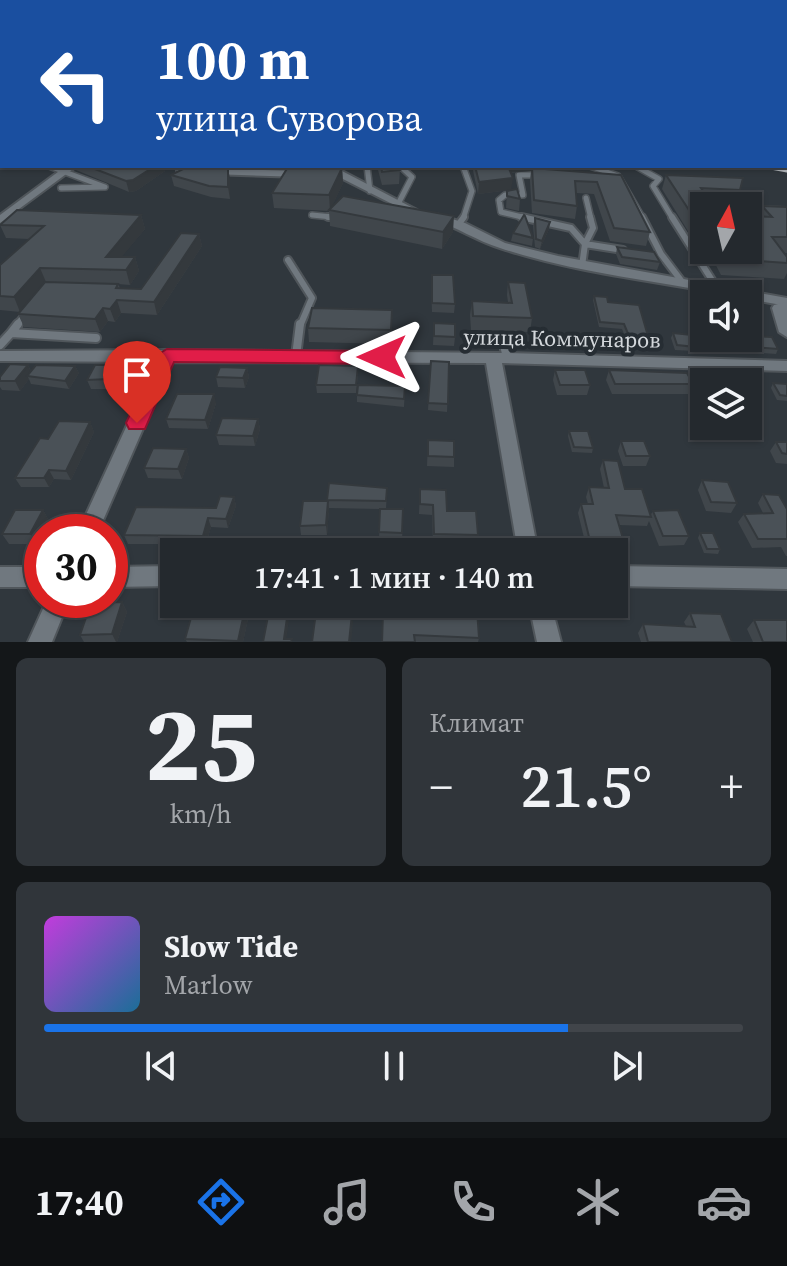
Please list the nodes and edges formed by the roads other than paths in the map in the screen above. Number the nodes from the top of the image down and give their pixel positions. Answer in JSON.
{"nodes":[{"id":1,"x":52,"y":168,"type":"edge"},
{"id":2,"x":69,"y":168,"type":"edge"},
{"id":3,"x":186,"y":168,"type":"edge"},
{"id":4,"x":367,"y":168,"type":"edge"},
{"id":5,"x":402,"y":168,"type":"edge"},
{"id":6,"x":464,"y":168,"type":"edge"},
{"id":7,"x":569,"y":168,"type":"edge"},
{"id":8,"x":596,"y":168,"type":"edge"},
{"id":9,"x":640,"y":168,"type":"edge"},
{"id":10,"x":339,"y":170,"type":"edge"},
{"id":11,"x":61,"y":173,"type":"junction"},
{"id":12,"x":557,"y":175,"type":"junction"},
{"id":13,"x":286,"y":176,"type":"junction"},
{"id":14,"x":572,"y":176,"type":"edge"},
{"id":15,"x":659,"y":179,"type":"junction"},
{"id":16,"x":674,"y":180,"type":"edge"},
{"id":17,"x":603,"y":181,"type":"edge"},
{"id":18,"x":624,"y":183,"type":"junction"},
{"id":19,"x":61,"y":188,"type":"dead end"},
{"id":20,"x":278,"y":189,"type":"edge"},
{"id":21,"x":363,"y":190,"type":"junction"},
{"id":22,"x":586,"y":198,"type":"dead end"},
{"id":23,"x":762,"y":209,"type":"edge"},
{"id":24,"x":338,"y":210,"type":"edge"},
{"id":25,"x":397,"y":210,"type":"junction"},
{"id":26,"x":787,"y":210,"type":"edge"},
{"id":27,"x":22,"y":215,"type":"edge"},
{"id":28,"x":312,"y":215,"type":"dead end"},
{"id":29,"x":410,"y":217,"type":"edge"},
{"id":30,"x":4,"y":218,"type":"edge"},
{"id":31,"x":424,"y":220,"type":"edge"},
{"id":32,"x":461,"y":225,"type":"junction"},
{"id":33,"x":585,"y":244,"type":"junction"},
{"id":34,"x":637,"y":252,"type":"edge"},
{"id":35,"x":649,"y":253,"type":"edge"},
{"id":36,"x":661,"y":254,"type":"junction"},
{"id":37,"x":288,"y":260,"type":"dead end"},
{"id":38,"x":582,"y":266,"type":"junction"},
{"id":39,"x":712,"y":280,"type":"edge"},
{"id":40,"x":683,"y":283,"type":"junction"},
{"id":41,"x":690,"y":284,"type":"edge"},
{"id":42,"x":762,"y":298,"type":"edge"},
{"id":43,"x":785,"y":306,"type":"edge"},
{"id":44,"x":29,"y":311,"type":"edge"},
{"id":45,"x":787,"y":332,"type":"edge"},
{"id":46,"x":11,"y":333,"type":"junction"},
{"id":47,"x":502,"y":336,"type":"dead end"},
{"id":48,"x":96,"y":338,"type":"dead end"},
{"id":49,"x":0,"y":345,"type":"edge"},
{"id":50,"x":167,"y":355,"type":"junction"},
{"id":51,"x":0,"y":356,"type":"edge"},
{"id":52,"x":296,"y":356,"type":"junction"},
{"id":53,"x":500,"y":358,"type":"junction"},
{"id":54,"x":787,"y":366,"type":"edge"},
{"id":55,"x":96,"y":514,"type":"edge"},
{"id":56,"x":526,"y":538,"type":"edge"},
{"id":57,"x":160,"y":576,"type":"edge"},
{"id":58,"x":628,"y":576,"type":"edge"},
{"id":59,"x":0,"y":577,"type":"edge"},
{"id":60,"x":24,"y":577,"type":"edge"},
{"id":61,"x":128,"y":577,"type":"edge"},
{"id":62,"x":787,"y":579,"type":"edge"},
{"id":63,"x":50,"y":618,"type":"edge"},
{"id":64,"x":543,"y":618,"type":"edge"},
{"id":65,"x":40,"y":642,"type":"edge"},
{"id":66,"x":549,"y":642,"type":"edge"}],
"edges":[{"from":1,"to":11,"type":"lane"},
{"from":2,"to":11,"type":"street"},
{"from":3,"to":13,"type":"street"},
{"from":4,"to":21,"type":"lane"},
{"from":5,"to":25,"type":"lane"},
{"from":6,"to":32,"type":"lane"},
{"from":7,"to":12,"type":"lane"},
{"from":8,"to":18,"type":"lane"},
{"from":9,"to":15,"type":"lane"},
{"from":10,"to":13,"type":"street"},
{"from":10,"to":21,"type":"street"},
{"from":11,"to":19,"type":"lane"},
{"from":11,"to":30,"type":"street"},
{"from":12,"to":14,"type":"lane"},
{"from":12,"to":33,"type":"lane"},
{"from":13,"to":20,"type":"lane"},
{"from":15,"to":16,"type":"lane"},
{"from":15,"to":39,"type":"lane"},
{"from":17,"to":18,"type":"lane"},
{"from":18,"to":36,"type":"lane"},
{"from":21,"to":25,"type":"street"},
{"from":22,"to":33,"type":"lane"},
{"from":23,"to":26,"type":"lane"},
{"from":24,"to":28,"type":"lane"},
{"from":25,"to":29,"type":"lane"},
{"from":25,"to":32,"type":"street"},
{"from":27,"to":30,"type":"lane"},
{"from":31,"to":32,"type":"lane"},
{"from":32,"to":38,"type":"street"},
{"from":33,"to":34,"type":"lane"},
{"from":33,"to":38,"type":"lane"},
{"from":35,"to":36,"type":"lane"},
{"from":36,"to":40,"type":"lane"},
{"from":37,"to":52,"type":"lane"},
{"from":38,"to":40,"type":"street"},
{"from":40,"to":41,"type":"street"},
{"from":42,"to":43,"type":"street"},
{"from":43,"to":45,"type":"street"},
{"from":44,"to":46,"type":"lane"},
{"from":46,"to":48,"type":"lane"},
{"from":46,"to":49,"type":"lane"},
{"from":47,"to":53,"type":"lane"},
{"from":50,"to":51,"type":"street","name":"улица Коммунаров"},
{"from":50,"to":52,"type":"street","name":"улица Коммунаров"},
{"from":50,"to":55,"type":"street"},
{"from":52,"to":53,"type":"street","name":"улица Коммунаров"},
{"from":53,"to":54,"type":"street","name":"улица Коммунаров"},
{"from":53,"to":56,"type":"street"},
{"from":57,"to":61,"type":"street"},
{"from":58,"to":62,"type":"street"},
{"from":59,"to":60,"type":"street"},
{"from":63,"to":65,"type":"street"},
{"from":64,"to":66,"type":"street"}]}
